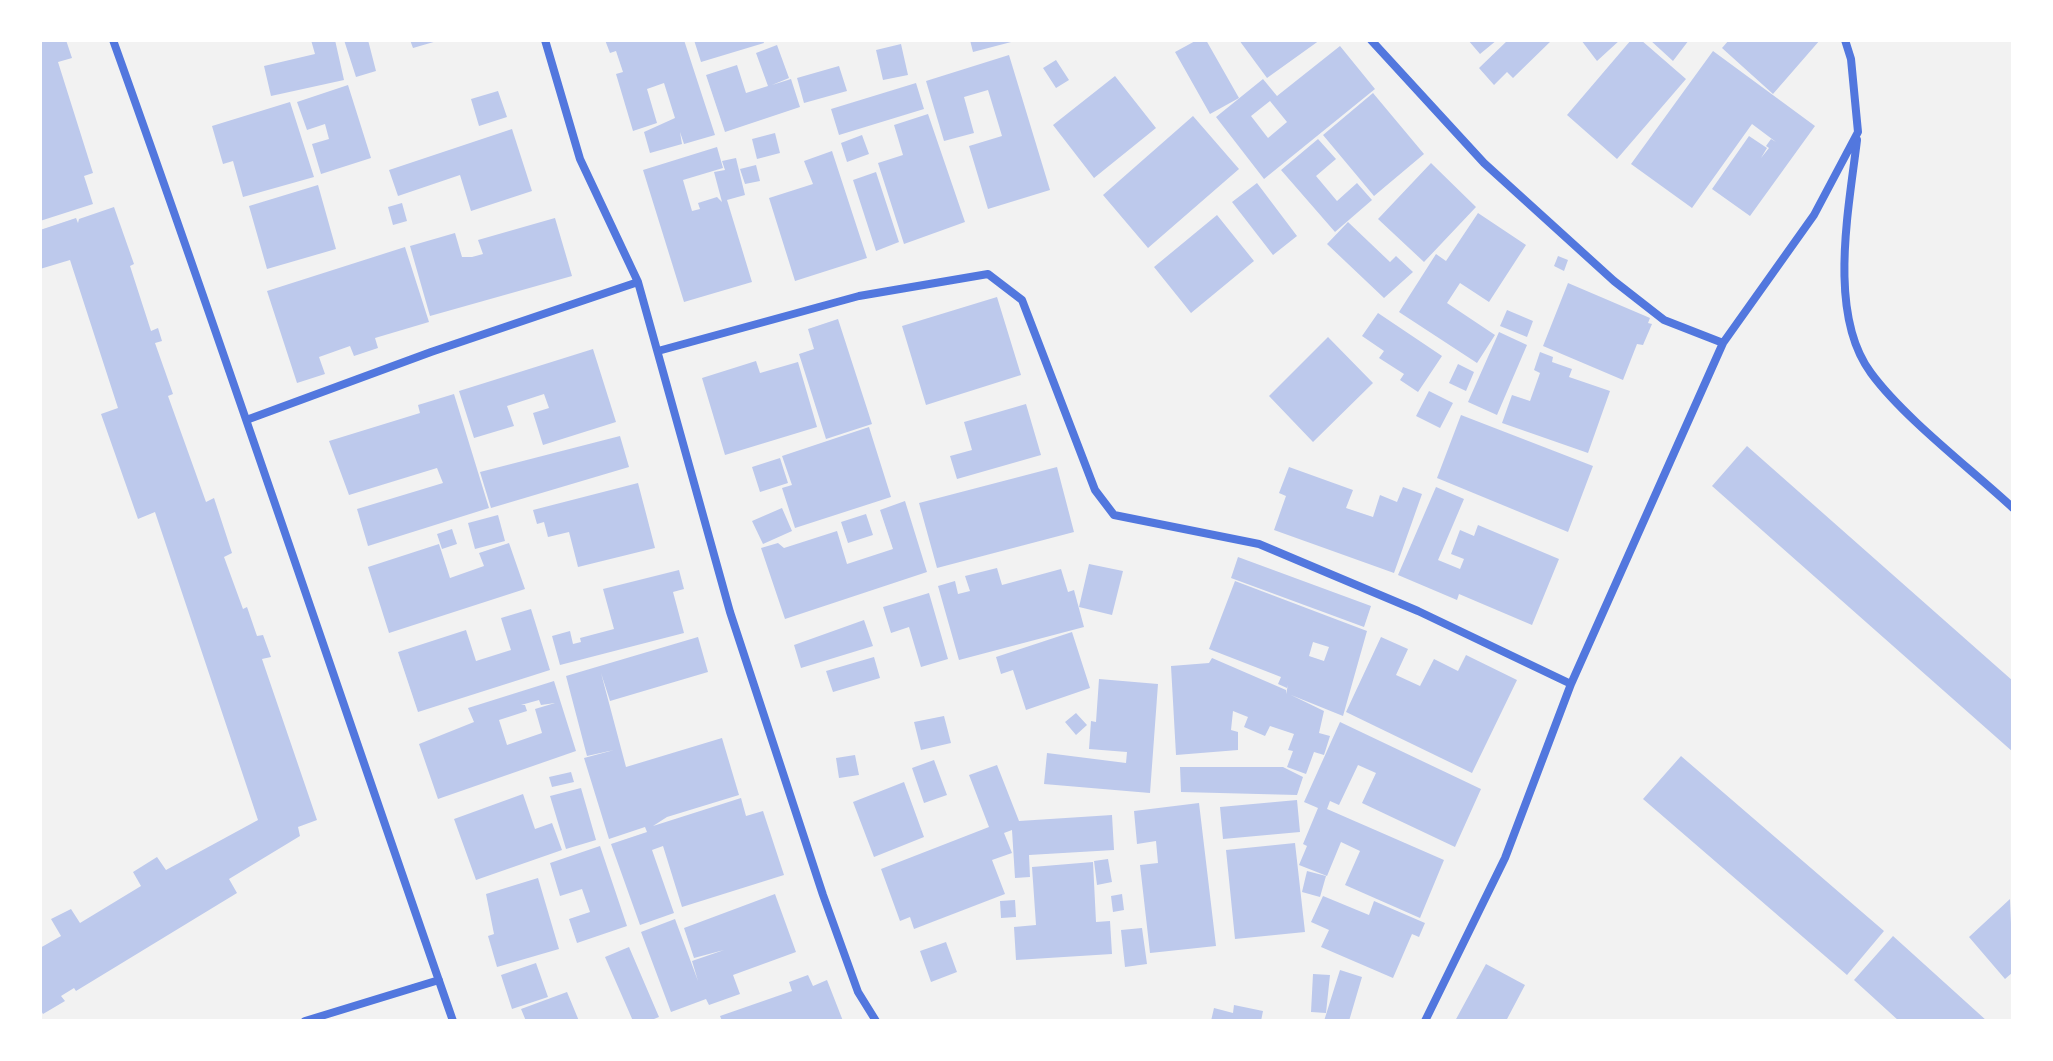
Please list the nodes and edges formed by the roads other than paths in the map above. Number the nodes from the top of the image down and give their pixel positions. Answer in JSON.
{"nodes":[{"id":1,"x":113,"y":40,"type":"edge"},
{"id":2,"x":545,"y":40,"type":"edge"},
{"id":3,"x":1371,"y":40,"type":"edge"},
{"id":4,"x":1845,"y":40,"type":"edge"},
{"id":5,"x":1858,"y":132,"type":"junction"},
{"id":6,"x":638,"y":282,"type":"junction"},
{"id":7,"x":1723,"y":343,"type":"junction"},
{"id":8,"x":658,"y":351,"type":"junction"},
{"id":9,"x":249,"y":419,"type":"junction"},
{"id":10,"x":2013,"y":508,"type":"edge"},
{"id":11,"x":1571,"y":684,"type":"junction"},
{"id":12,"x":439,"y":980,"type":"junction"},
{"id":13,"x":305,"y":1021,"type":"edge"},
{"id":14,"x":453,"y":1021,"type":"edge"},
{"id":15,"x":876,"y":1021,"type":"edge"},
{"id":16,"x":1425,"y":1021,"type":"edge"}],
"edges":[{"from":1,"to":9,"type":"street"},
{"from":2,"to":6,"type":"street"},
{"from":3,"to":7,"type":"street"},
{"from":4,"to":5,"type":"street"},
{"from":5,"to":7,"type":"street"},
{"from":5,"to":10,"type":"street"},
{"from":6,"to":8,"type":"street"},
{"from":6,"to":9,"type":"street"},
{"from":7,"to":11,"type":"street"},
{"from":8,"to":11,"type":"street"},
{"from":8,"to":15,"type":"street"},
{"from":9,"to":12,"type":"street"},
{"from":11,"to":16,"type":"street"},
{"from":12,"to":13,"type":"street"},
{"from":12,"to":14,"type":"street"}]}
